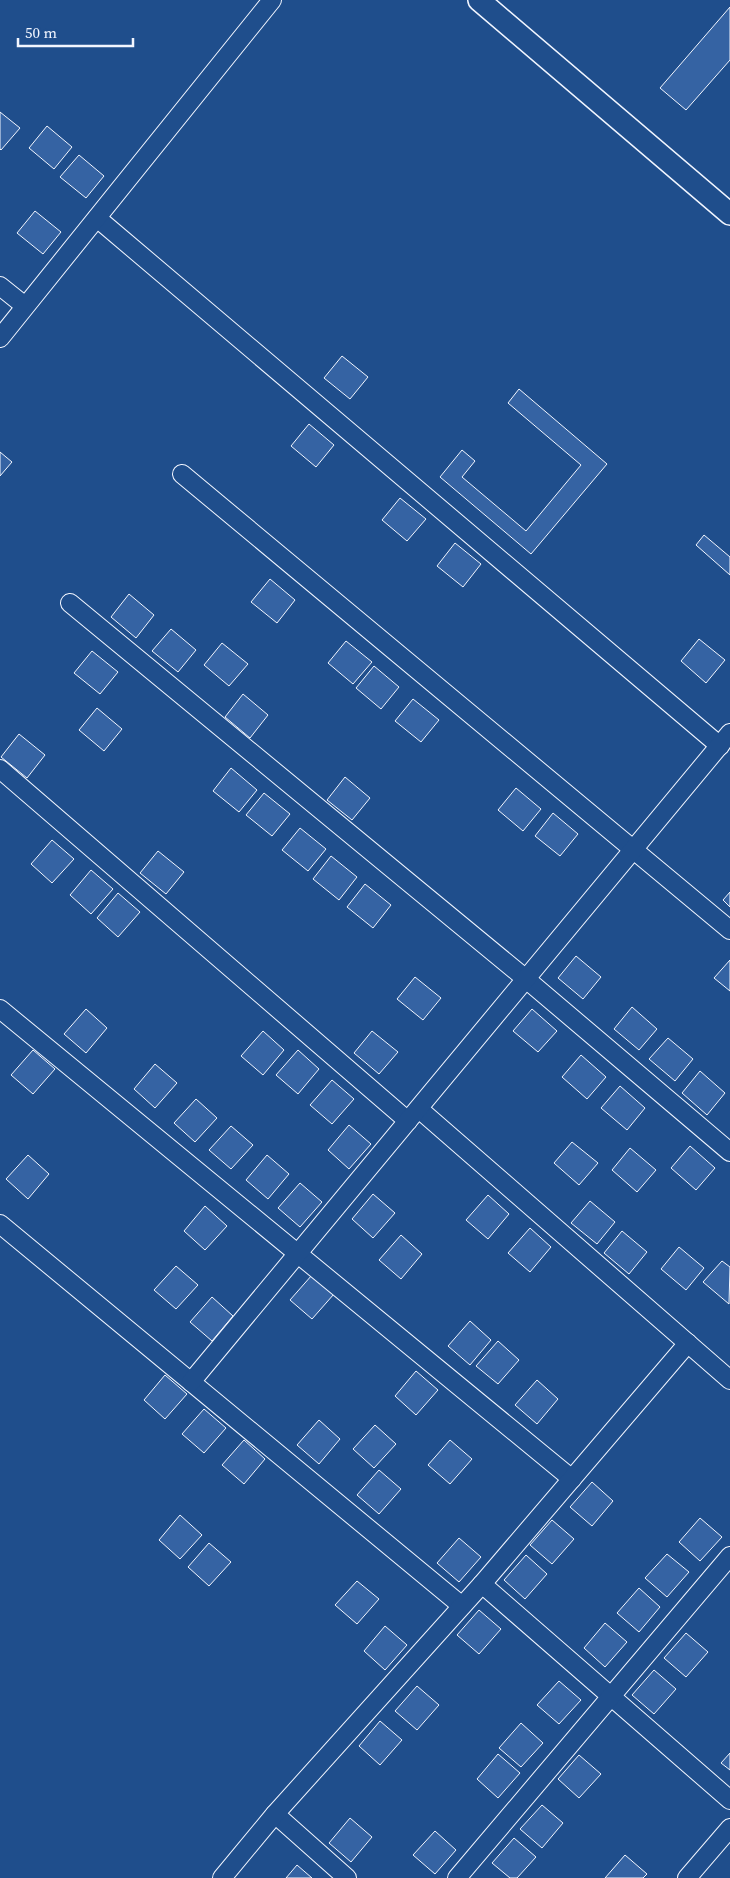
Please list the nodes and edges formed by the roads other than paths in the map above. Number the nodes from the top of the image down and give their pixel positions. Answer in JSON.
{"nodes":[{"id":1,"x":272,"y":0,"type":"edge"},
{"id":2,"x":479,"y":0,"type":"edge"},
{"id":3,"x":730,"y":214,"type":"edge"},
{"id":4,"x":97,"y":218,"type":"junction"},
{"id":5,"x":0,"y":286,"type":"edge"},
{"id":6,"x":25,"y":306,"type":"junction"},
{"id":7,"x":0,"y":338,"type":"edge"},
{"id":8,"x":182,"y":474,"type":"dead end"},
{"id":9,"x":70,"y":603,"type":"dead end"},
{"id":10,"x":725,"y":740,"type":"edge"},
{"id":11,"x":0,"y":769,"type":"edge"},
{"id":12,"x":634,"y":849,"type":"junction"},
{"id":13,"x":730,"y":930,"type":"edge"},
{"id":14,"x":526,"y":980,"type":"junction"},
{"id":15,"x":0,"y":1009,"type":"edge"},
{"id":16,"x":414,"y":1115,"type":"junction"},
{"id":17,"x":730,"y":1152,"type":"edge"},
{"id":18,"x":0,"y":1224,"type":"edge"},
{"id":19,"x":298,"y":1254,"type":"junction"},
{"id":20,"x":688,"y":1343,"type":"junction"},
{"id":21,"x":730,"y":1380,"type":"edge"},
{"id":22,"x":191,"y":1382,"type":"junction"},
{"id":23,"x":572,"y":1479,"type":"junction"},
{"id":24,"x":730,"y":1556,"type":"edge"},
{"id":25,"x":482,"y":1584,"type":"junction"},
{"id":26,"x":462,"y":1606,"type":"junction"},
{"id":27,"x":612,"y":1697,"type":"junction"},
{"id":28,"x":730,"y":1800,"type":"edge"},
{"id":29,"x":275,"y":1814,"type":"junction"},
{"id":30,"x":730,"y":1828,"type":"edge"},
{"id":31,"x":222,"y":1878,"type":"edge"},
{"id":32,"x":348,"y":1878,"type":"edge"},
{"id":33,"x":457,"y":1878,"type":"edge"},
{"id":34,"x":687,"y":1878,"type":"edge"}],
"edges":[{"from":1,"to":4,"type":"street"},
{"from":2,"to":3,"type":"main road"},
{"from":4,"to":6,"type":"street"},
{"from":4,"to":10,"type":"street"},
{"from":5,"to":6,"type":"street"},
{"from":6,"to":7,"type":"street"},
{"from":8,"to":12,"type":"street"},
{"from":9,"to":14,"type":"street"},
{"from":10,"to":12,"type":"street"},
{"from":11,"to":16,"type":"street"},
{"from":12,"to":13,"type":"street"},
{"from":12,"to":14,"type":"street"},
{"from":14,"to":16,"type":"street"},
{"from":14,"to":17,"type":"street"},
{"from":15,"to":19,"type":"street"},
{"from":16,"to":19,"type":"street"},
{"from":16,"to":20,"type":"street"},
{"from":18,"to":22,"type":"street"},
{"from":19,"to":22,"type":"street"},
{"from":19,"to":23,"type":"street"},
{"from":20,"to":21,"type":"street"},
{"from":20,"to":23,"type":"street"},
{"from":22,"to":26,"type":"street"},
{"from":23,"to":25,"type":"street"},
{"from":24,"to":27,"type":"street"},
{"from":25,"to":26,"type":"street"},
{"from":25,"to":27,"type":"street"},
{"from":26,"to":29,"type":"street"},
{"from":27,"to":28,"type":"street"},
{"from":27,"to":33,"type":"street"},
{"from":29,"to":31,"type":"street"},
{"from":29,"to":32,"type":"street"},
{"from":30,"to":34,"type":"street"}]}
